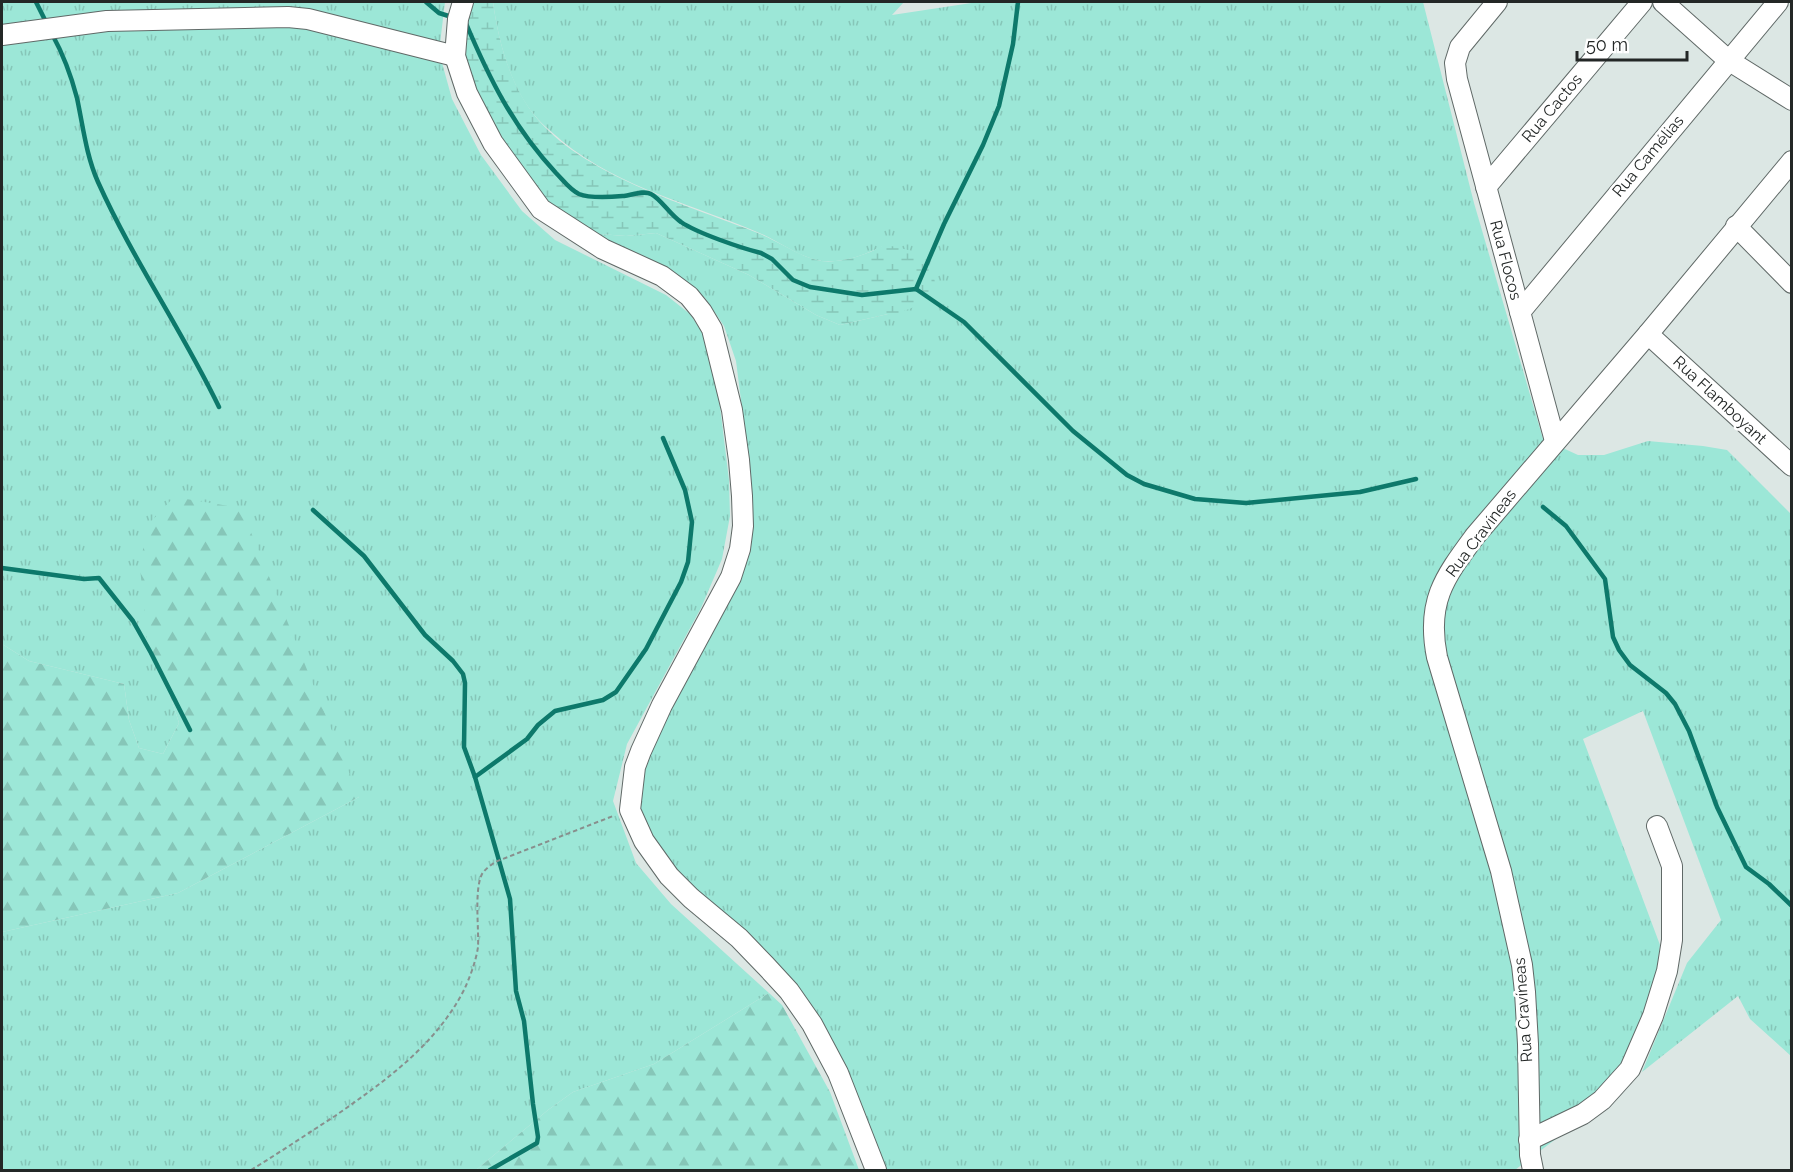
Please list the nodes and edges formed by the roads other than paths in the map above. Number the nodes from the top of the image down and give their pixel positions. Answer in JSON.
{"nodes":[{"id":1,"x":463,"y":2,"type":"edge"},
{"id":2,"x":1497,"y":2,"type":"edge"},
{"id":3,"x":1642,"y":2,"type":"edge"},
{"id":4,"x":1663,"y":2,"type":"edge"},
{"id":5,"x":1778,"y":2,"type":"edge"},
{"id":6,"x":2,"y":35,"type":"edge"},
{"id":7,"x":455,"y":56,"type":"junction"},
{"id":8,"x":1728,"y":60,"type":"junction"},
{"id":9,"x":1791,"y":100,"type":"edge"},
{"id":10,"x":1791,"y":160,"type":"edge"},
{"id":11,"x":1486,"y":187,"type":"junction"},
{"id":12,"x":1736,"y":226,"type":"junction"},
{"id":13,"x":1791,"y":283,"type":"edge"},
{"id":14,"x":1520,"y":312,"type":"junction"},
{"id":15,"x":1648,"y":334,"type":"junction"},
{"id":16,"x":1555,"y":441,"type":"junction"},
{"id":17,"x":1791,"y":466,"type":"edge"},
{"id":18,"x":1657,"y":826,"type":"dead end"},
{"id":19,"x":1529,"y":1140,"type":"junction"},
{"id":20,"x":876,"y":1170,"type":"edge"},
{"id":21,"x":1533,"y":1170,"type":"edge"}],
"edges":[{"from":1,"to":7,"type":"street"},
{"from":2,"to":11,"type":"street","name":"Rua Flocos"},
{"from":3,"to":11,"type":"street","name":"Rua Cactos"},
{"from":4,"to":8,"type":"street"},
{"from":5,"to":8,"type":"street","name":"Rua Camélias"},
{"from":6,"to":7,"type":"street"},
{"from":7,"to":20,"type":"street"},
{"from":8,"to":9,"type":"street"},
{"from":8,"to":14,"type":"street","name":"Rua Camélias"},
{"from":10,"to":12,"type":"street","name":"Rua Cravíneas"},
{"from":11,"to":14,"type":"street","name":"Rua Flocos"},
{"from":12,"to":13,"type":"street"},
{"from":12,"to":15,"type":"street","name":"Rua Cravíneas"},
{"from":14,"to":16,"type":"street","name":"Rua Flocos"},
{"from":15,"to":16,"type":"street","name":"Rua Cravíneas"},
{"from":15,"to":17,"type":"street","name":"Rua Flamboyant"},
{"from":16,"to":19,"type":"street","name":"Rua Cravíneas"},
{"from":18,"to":19,"type":"street"},
{"from":19,"to":21,"type":"street","name":"Rua Cravíneas"}]}
